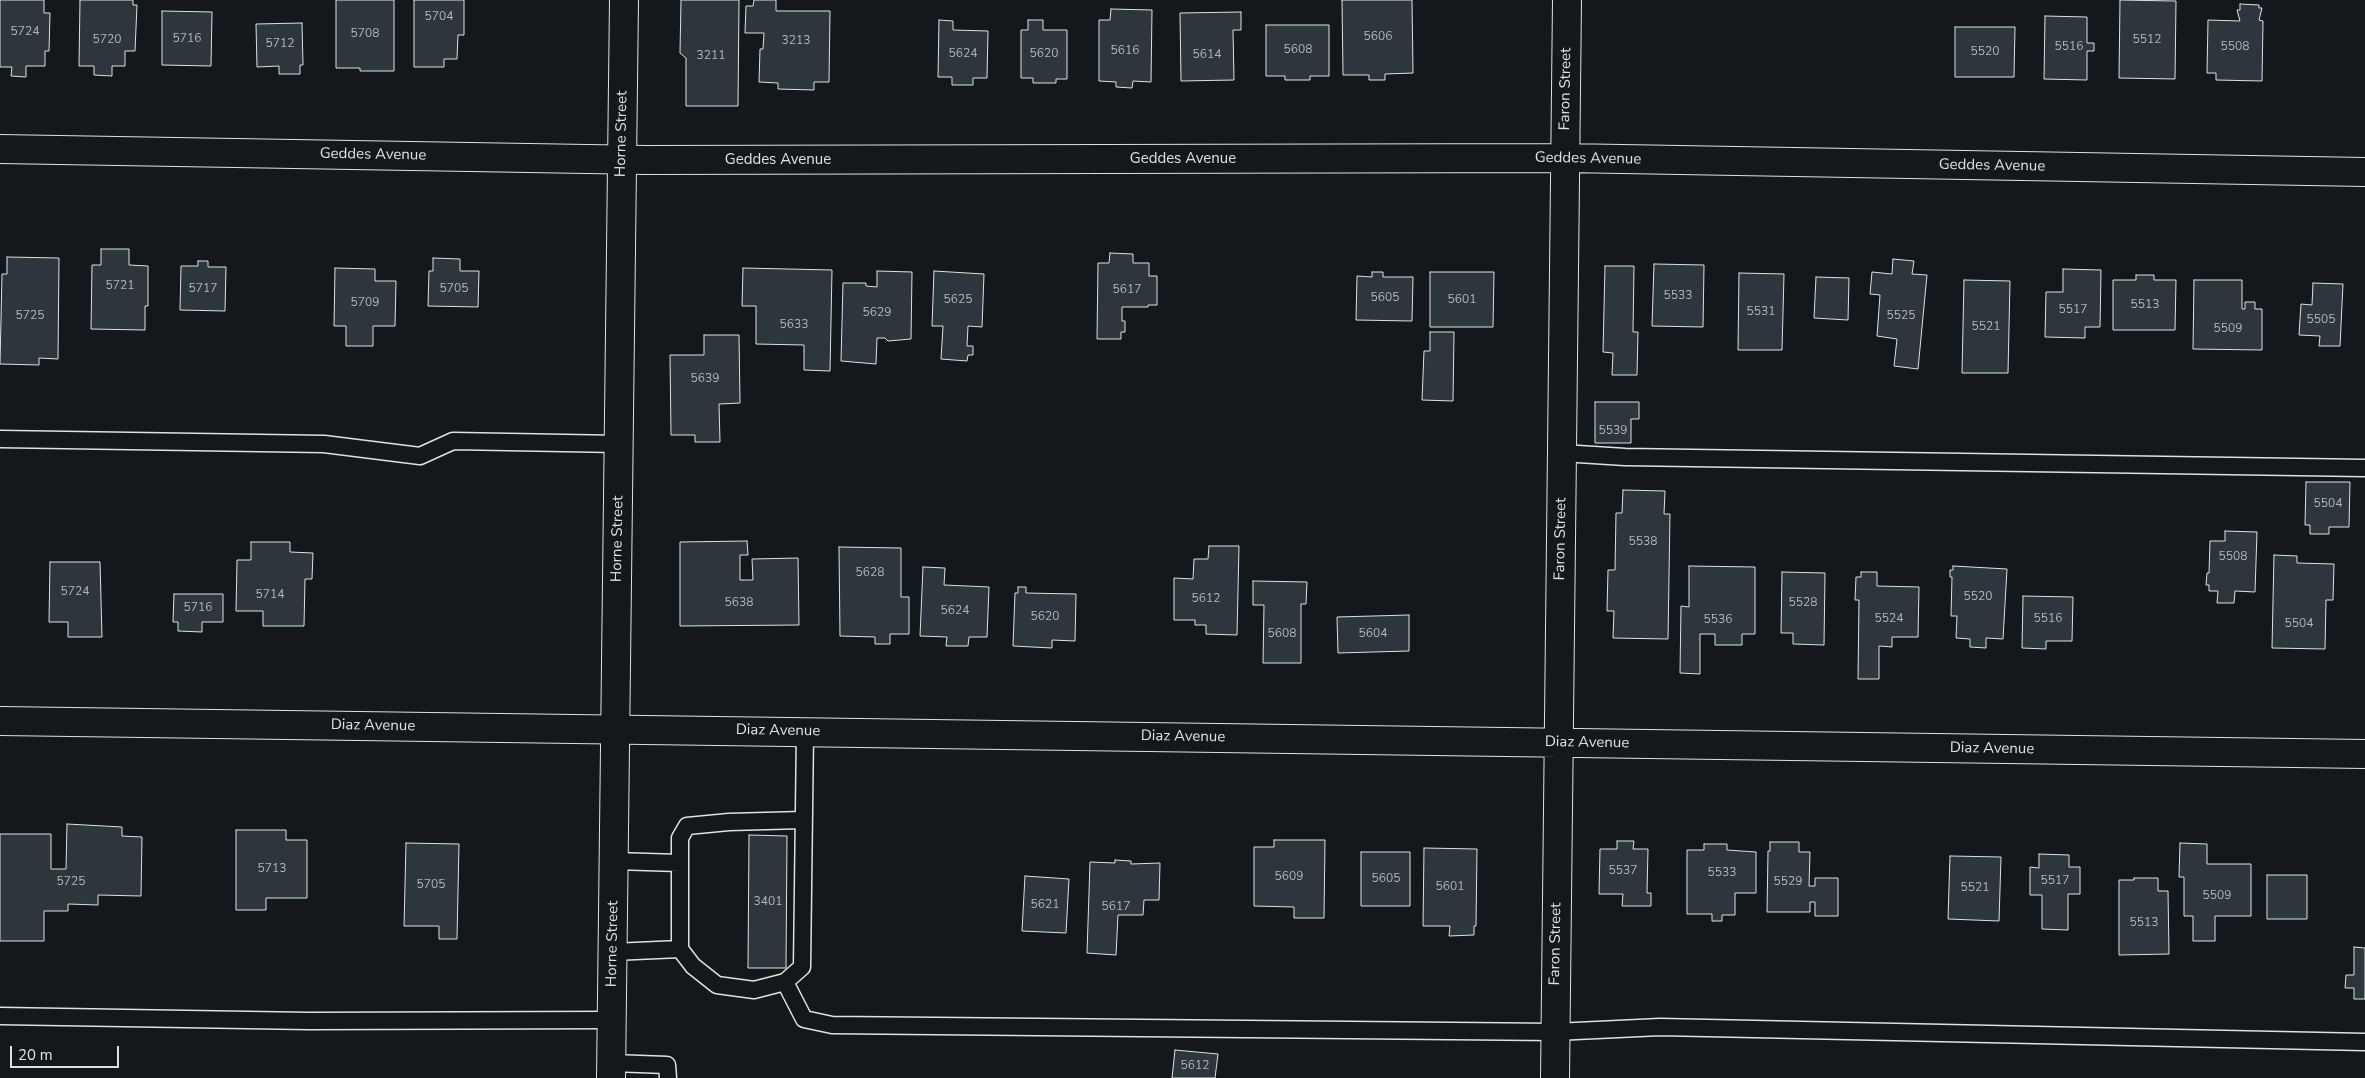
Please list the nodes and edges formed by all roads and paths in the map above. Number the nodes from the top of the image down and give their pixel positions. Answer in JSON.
{"nodes":[{"id":1,"x":624,"y":0,"type":"edge"},
{"id":2,"x":1567,"y":0,"type":"edge"},
{"id":3,"x":0,"y":149,"type":"edge"},
{"id":4,"x":1565,"y":158,"type":"junction"},
{"id":5,"x":622,"y":159,"type":"junction"},
{"id":6,"x":2365,"y":172,"type":"edge"},
{"id":7,"x":0,"y":439,"type":"edge"},
{"id":8,"x":619,"y":444,"type":"junction"},
{"id":9,"x":1562,"y":453,"type":"junction"},
{"id":10,"x":2365,"y":468,"type":"edge"},
{"id":11,"x":0,"y":720,"type":"edge"},
{"id":12,"x":616,"y":729,"type":"junction"},
{"id":13,"x":805,"y":732,"type":"junction"},
{"id":14,"x":1558,"y":743,"type":"junction"},
{"id":15,"x":2365,"y":754,"type":"edge"},
{"id":16,"x":803,"y":820,"type":"junction"},
{"id":17,"x":614,"y":861,"type":"junction"},
{"id":18,"x":679,"y":863,"type":"junction"},
{"id":19,"x":680,"y":949,"type":"junction"},
{"id":20,"x":613,"y":952,"type":"junction"},
{"id":21,"x":785,"y":982,"type":"junction"},
{"id":22,"x":0,"y":1016,"type":"edge"},
{"id":23,"x":612,"y":1020,"type":"junction"},
{"id":24,"x":1555,"y":1032,"type":"junction"},
{"id":25,"x":2365,"y":1042,"type":"edge"},
{"id":26,"x":611,"y":1070,"type":"edge"},
{"id":27,"x":668,"y":1078,"type":"edge"},
{"id":28,"x":1555,"y":1078,"type":"edge"}],
"edges":[{"from":1,"to":5,"type":"street","name":"Horne Street"},
{"from":2,"to":4,"type":"street","name":"Faron Street"},
{"from":3,"to":5,"type":"street","name":"Geddes Avenue"},
{"from":4,"to":5,"type":"street","name":"Geddes Avenue"},
{"from":4,"to":6,"type":"street","name":"Geddes Avenue"},
{"from":4,"to":9,"type":"street","name":"Faron Street"},
{"from":5,"to":8,"type":"street","name":"Horne Street"},
{"from":7,"to":8,"type":"lane"},
{"from":8,"to":12,"type":"street","name":"Horne Street"},
{"from":9,"to":10,"type":"lane"},
{"from":9,"to":14,"type":"street","name":"Faron Street"},
{"from":11,"to":12,"type":"street","name":"Diaz Avenue"},
{"from":12,"to":13,"type":"street","name":"Diaz Avenue"},
{"from":12,"to":17,"type":"street","name":"Horne Street"},
{"from":13,"to":14,"type":"street","name":"Diaz Avenue"},
{"from":13,"to":16,"type":"lane"},
{"from":14,"to":15,"type":"street","name":"Diaz Avenue"},
{"from":14,"to":24,"type":"street","name":"Faron Street"},
{"from":16,"to":18,"type":"lane"},
{"from":16,"to":21,"type":"lane"},
{"from":17,"to":18,"type":"lane"},
{"from":17,"to":20,"type":"street","name":"Horne Street"},
{"from":18,"to":19,"type":"lane"},
{"from":19,"to":20,"type":"lane"},
{"from":19,"to":21,"type":"lane"},
{"from":20,"to":23,"type":"street","name":"Horne Street"},
{"from":21,"to":24,"type":"lane"},
{"from":22,"to":23,"type":"lane"},
{"from":23,"to":26,"type":"street","name":"Horne Street"},
{"from":24,"to":25,"type":"lane"},
{"from":24,"to":28,"type":"street","name":"Faron Street"},
{"from":26,"to":27,"type":"lane"}]}
